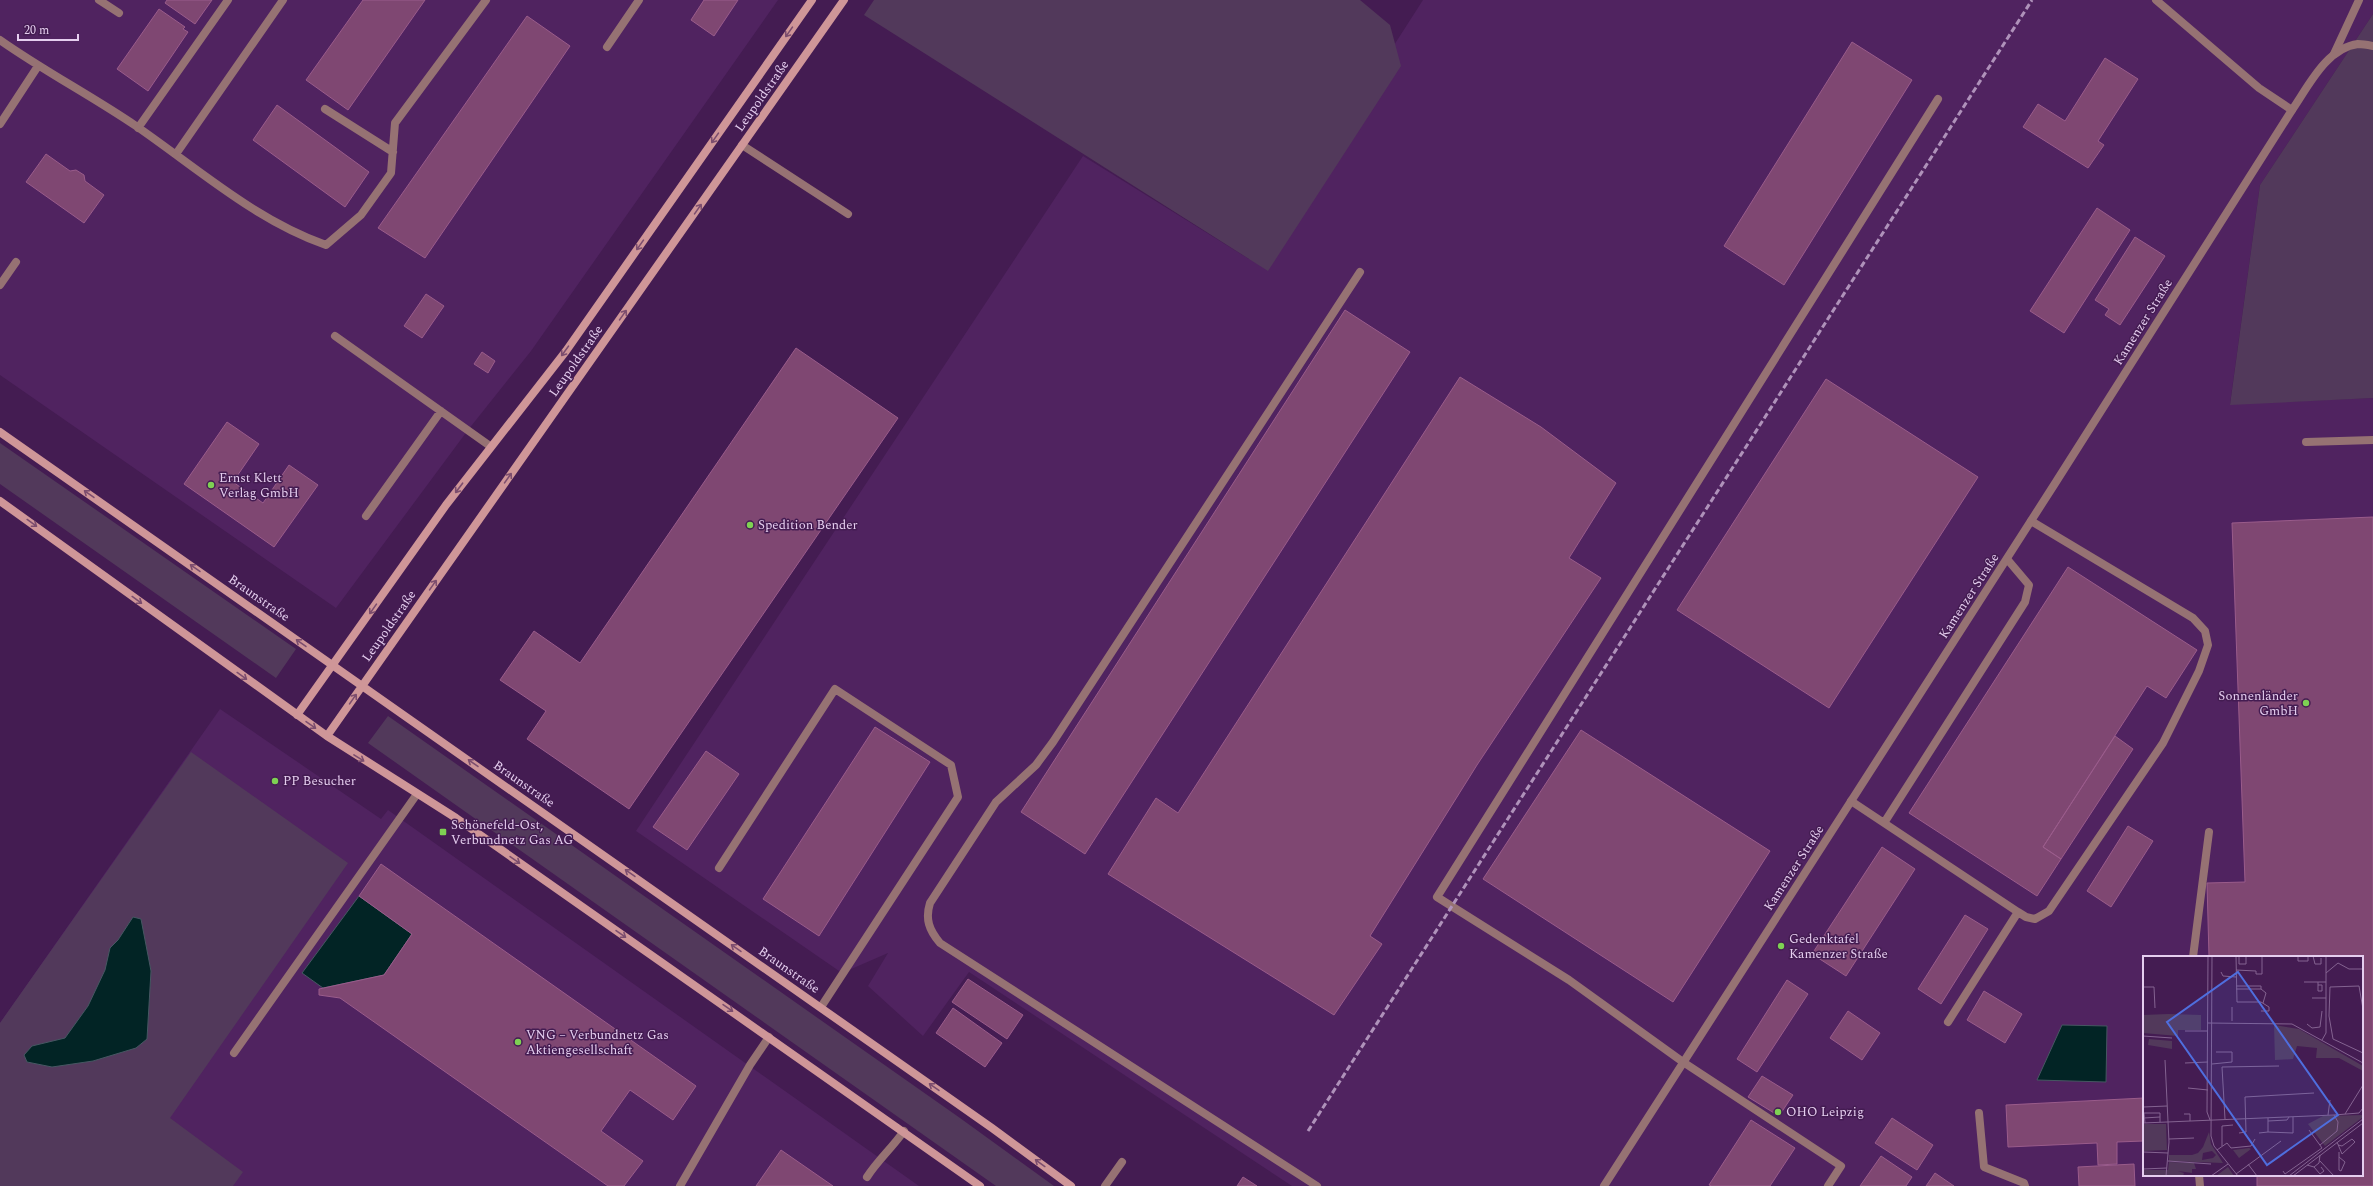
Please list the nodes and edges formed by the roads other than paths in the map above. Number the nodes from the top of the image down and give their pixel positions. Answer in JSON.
{"nodes":[{"id":1,"x":100,"y":0,"type":"edge"},
{"id":2,"x":228,"y":0,"type":"edge"},
{"id":3,"x":283,"y":0,"type":"edge"},
{"id":4,"x":486,"y":0,"type":"edge"},
{"id":5,"x":639,"y":0,"type":"edge"},
{"id":6,"x":812,"y":0,"type":"edge"},
{"id":7,"x":844,"y":0,"type":"edge"},
{"id":8,"x":2156,"y":0,"type":"edge"},
{"id":9,"x":2359,"y":0,"type":"edge"},
{"id":10,"x":119,"y":13,"type":"dead end"},
{"id":11,"x":0,"y":40,"type":"edge"},
{"id":12,"x":2373,"y":46,"type":"edge"},
{"id":13,"x":607,"y":47,"type":"dead end"},
{"id":14,"x":2334,"y":54,"type":"junction"},
{"id":15,"x":38,"y":66,"type":"junction"},
{"id":16,"x":1938,"y":99,"type":"dead end"},
{"id":17,"x":325,"y":109,"type":"dead end"},
{"id":18,"x":2292,"y":110,"type":"junction"},
{"id":19,"x":0,"y":124,"type":"edge"},
{"id":20,"x":138,"y":128,"type":"junction"},
{"id":21,"x":742,"y":145,"type":"junction"},
{"id":22,"x":393,"y":152,"type":"junction"},
{"id":23,"x":176,"y":154,"type":"junction"},
{"id":24,"x":848,"y":214,"type":"dead end"},
{"id":25,"x":16,"y":262,"type":"dead end"},
{"id":26,"x":1360,"y":272,"type":"dead end"},
{"id":27,"x":0,"y":285,"type":"edge"},
{"id":28,"x":335,"y":336,"type":"dead end"},
{"id":29,"x":441,"y":411,"type":"junction"},
{"id":30,"x":0,"y":432,"type":"edge"},
{"id":31,"x":2373,"y":440,"type":"edge"},
{"id":32,"x":2306,"y":442,"type":"dead end"},
{"id":33,"x":490,"y":446,"type":"junction"},
{"id":34,"x":0,"y":501,"type":"edge"},
{"id":35,"x":366,"y":516,"type":"dead end"},
{"id":36,"x":2031,"y":521,"type":"junction"},
{"id":37,"x":2007,"y":559,"type":"junction"},
{"id":38,"x":333,"y":665,"type":"junction"},
{"id":39,"x":363,"y":685,"type":"junction"},
{"id":40,"x":297,"y":715,"type":"junction"},
{"id":41,"x":327,"y":736,"type":"junction"},
{"id":42,"x":417,"y":794,"type":"junction"},
{"id":43,"x":1851,"y":801,"type":"junction"},
{"id":44,"x":1884,"y":823,"type":"junction"},
{"id":45,"x":2209,"y":832,"type":"dead end"},
{"id":46,"x":719,"y":868,"type":"dead end"},
{"id":47,"x":2018,"y":912,"type":"junction"},
{"id":48,"x":2193,"y":956,"type":"edge"},
{"id":49,"x":821,"y":1007,"type":"junction"},
{"id":50,"x":1948,"y":1022,"type":"dead end"},
{"id":51,"x":770,"y":1037,"type":"junction"},
{"id":52,"x":234,"y":1053,"type":"dead end"},
{"id":53,"x":1683,"y":1062,"type":"junction"},
{"id":54,"x":1979,"y":1114,"type":"dead end"},
{"id":55,"x":904,"y":1131,"type":"junction"},
{"id":56,"x":1122,"y":1162,"type":"dead end"},
{"id":57,"x":2199,"y":1176,"type":"edge"},
{"id":58,"x":867,"y":1177,"type":"dead end"},
{"id":59,"x":680,"y":1186,"type":"edge"},
{"id":60,"x":980,"y":1186,"type":"edge"},
{"id":61,"x":1071,"y":1186,"type":"edge"},
{"id":62,"x":1105,"y":1186,"type":"edge"},
{"id":63,"x":1317,"y":1186,"type":"edge"},
{"id":64,"x":1604,"y":1186,"type":"edge"},
{"id":65,"x":1828,"y":1186,"type":"edge"},
{"id":66,"x":2025,"y":1186,"type":"edge"},
{"id":67,"x":2200,"y":1186,"type":"edge"}],
"edges":[{"from":1,"to":10,"type":"street"},
{"from":2,"to":20,"type":"street"},
{"from":3,"to":23,"type":"street"},
{"from":4,"to":22,"type":"street"},
{"from":5,"to":13,"type":"street"},
{"from":6,"to":33,"type":"main road","name":"Leupoldstraße","one_way":true},
{"from":7,"to":21,"type":"main road","name":"Leupoldstraße"},
{"from":8,"to":18,"type":"street"},
{"from":9,"to":14,"type":"street"},
{"from":11,"to":15,"type":"street"},
{"from":12,"to":14,"type":"street","name":"Kamenzer Straße"},
{"from":14,"to":18,"type":"street","name":"Kamenzer Straße"},
{"from":15,"to":19,"type":"street"},
{"from":15,"to":20,"type":"street"},
{"from":16,"to":53,"type":"street"},
{"from":17,"to":22,"type":"street"},
{"from":18,"to":36,"type":"street","name":"Kamenzer Straße"},
{"from":20,"to":23,"type":"street"},
{"from":21,"to":24,"type":"street"},
{"from":39,"to":21,"type":"main road","name":"Leupoldstraße","one_way":true},
{"from":22,"to":23,"type":"street"},
{"from":25,"to":27,"type":"street"},
{"from":26,"to":63,"type":"street"},
{"from":28,"to":29,"type":"street"},
{"from":29,"to":33,"type":"street"},
{"from":29,"to":35,"type":"street"},
{"from":38,"to":30,"type":"main road","name":"Braunstraße","one_way":true},
{"from":31,"to":32,"type":"street"},
{"from":33,"to":38,"type":"main road","name":"Leupoldstraße","one_way":true},
{"from":34,"to":40,"type":"main road","one_way":true},
{"from":36,"to":37,"type":"street","name":"Kamenzer Straße"},
{"from":36,"to":47,"type":"street"},
{"from":37,"to":43,"type":"street","name":"Kamenzer Straße"},
{"from":37,"to":44,"type":"street"},
{"from":38,"to":39,"type":"main road","name":"Braunstraße"},
{"from":38,"to":40,"type":"main road","name":"Leupoldstraße"},
{"from":41,"to":39,"type":"main road","name":"Leupoldstraße","one_way":true},
{"from":49,"to":39,"type":"main road","name":"Braunstraße","one_way":true},
{"from":40,"to":41,"type":"main road","one_way":true},
{"from":41,"to":42,"type":"main road","one_way":true},
{"from":42,"to":51,"type":"main road","one_way":true},
{"from":42,"to":52,"type":"street"},
{"from":43,"to":44,"type":"street"},
{"from":43,"to":53,"type":"street","name":"Kamenzer Straße"},
{"from":44,"to":47,"type":"street"},
{"from":45,"to":48,"type":"street"},
{"from":46,"to":49,"type":"street"},
{"from":47,"to":50,"type":"street"},
{"from":61,"to":49,"type":"main road","name":"Braunstraße","one_way":true},
{"from":51,"to":55,"type":"main road"},
{"from":51,"to":59,"type":"street"},
{"from":53,"to":64,"type":"street","name":"Kamenzer Straße"},
{"from":53,"to":65,"type":"street"},
{"from":54,"to":66,"type":"street"},
{"from":55,"to":58,"type":"street"},
{"from":55,"to":60,"type":"main road"},
{"from":56,"to":62,"type":"street"},
{"from":57,"to":67,"type":"street"}]}
